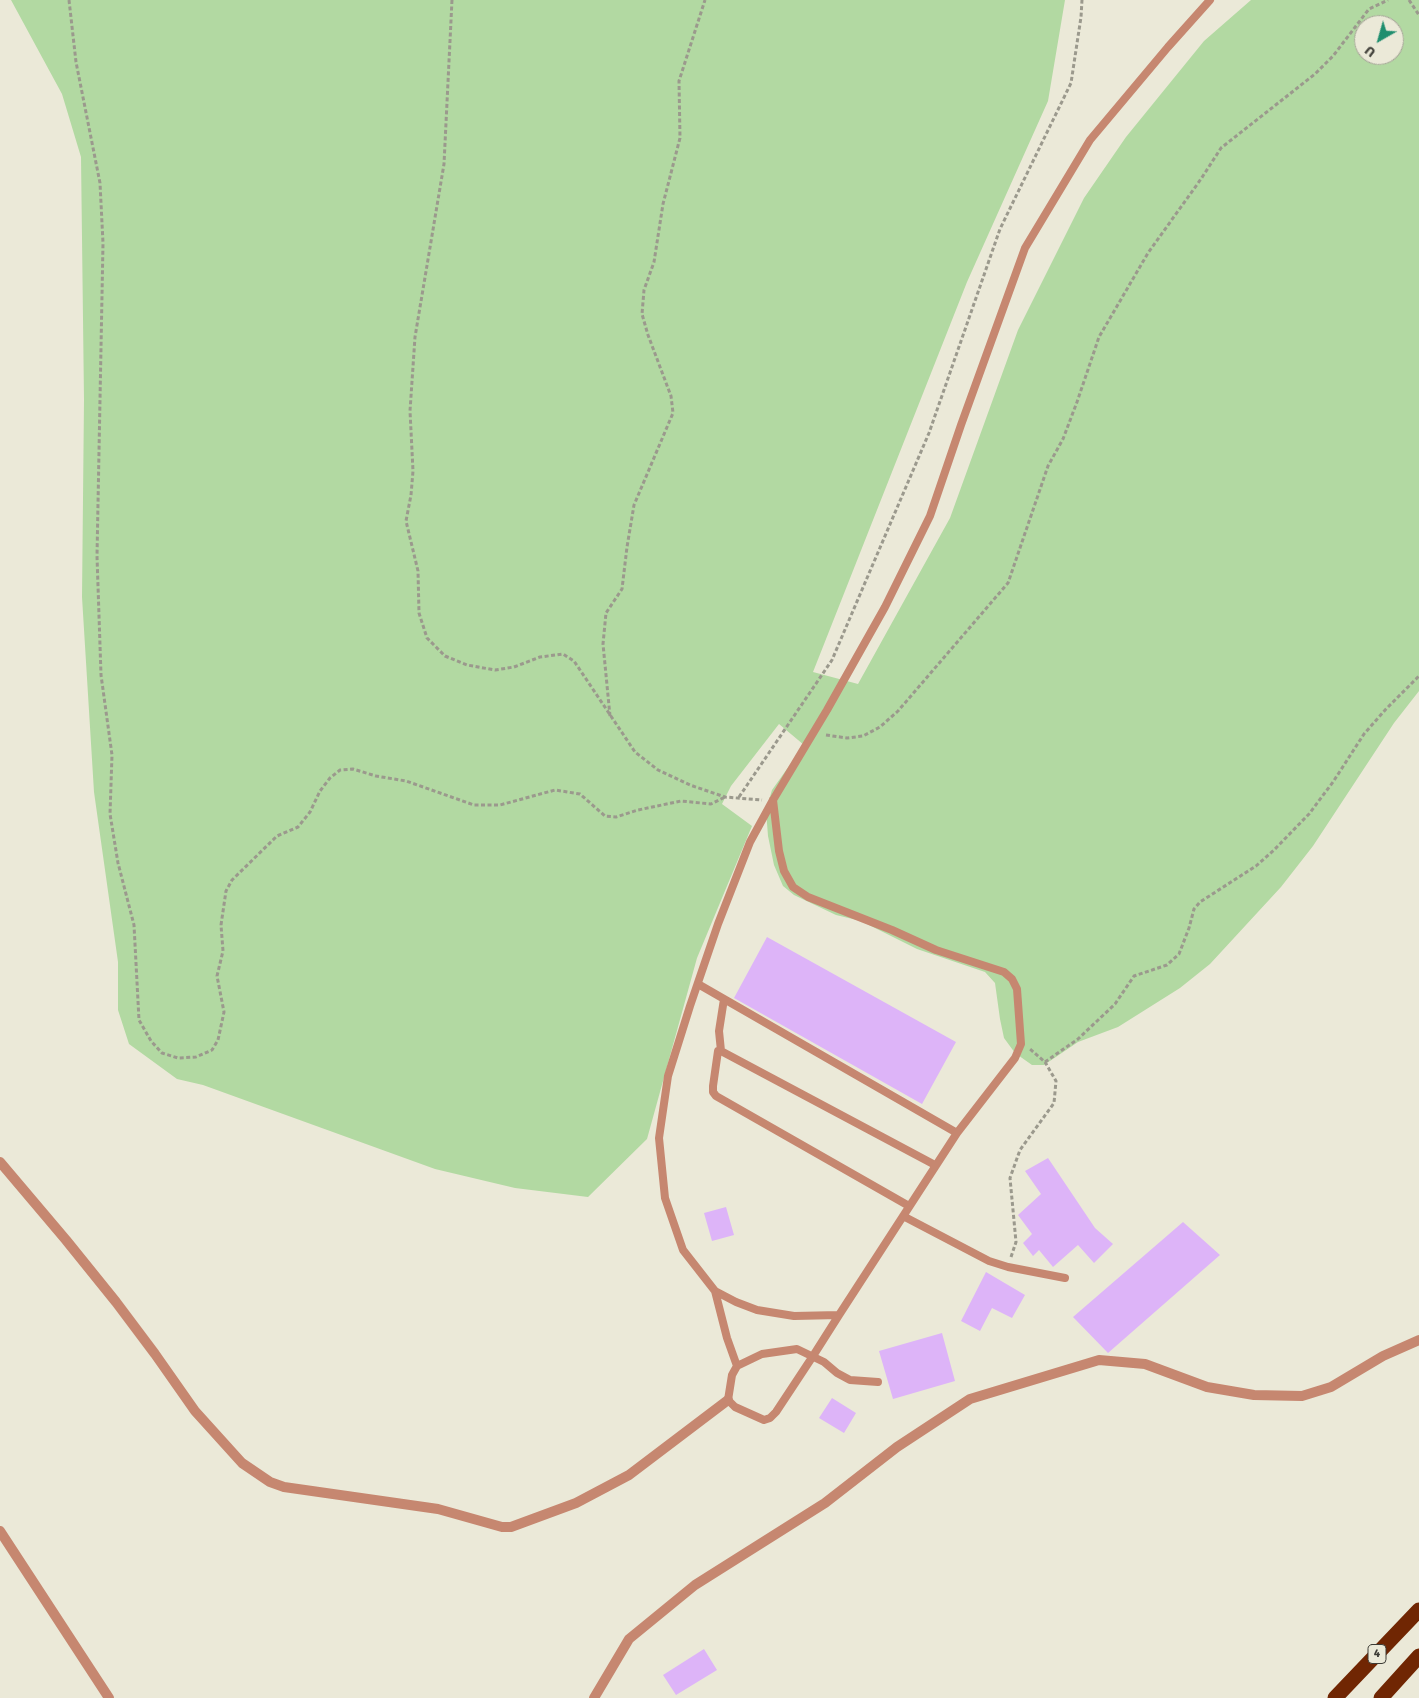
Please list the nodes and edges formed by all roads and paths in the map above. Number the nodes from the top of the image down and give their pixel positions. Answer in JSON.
{"nodes":[{"id":1,"x":69,"y":0,"type":"edge"},
{"id":2,"x":452,"y":0,"type":"edge"},
{"id":3,"x":705,"y":0,"type":"edge"},
{"id":4,"x":1082,"y":0,"type":"edge"},
{"id":5,"x":1210,"y":0,"type":"edge"},
{"id":6,"x":1388,"y":0,"type":"edge"},
{"id":7,"x":1409,"y":0,"type":"edge"},
{"id":8,"x":1419,"y":15,"type":"edge"},
{"id":9,"x":1419,"y":676,"type":"edge"},
{"id":10,"x":610,"y":717,"type":"junction"},
{"id":11,"x":813,"y":734,"type":"junction"},
{"id":12,"x":725,"y":797,"type":"junction"},
{"id":13,"x":738,"y":798,"type":"junction"},
{"id":14,"x":773,"y":800,"type":"junction"},
{"id":15,"x":698,"y":984,"type":"junction"},
{"id":16,"x":724,"y":999,"type":"junction"},
{"id":17,"x":1018,"y":1022,"type":"junction"},
{"id":18,"x":721,"y":1051,"type":"junction"},
{"id":19,"x":1045,"y":1062,"type":"junction"},
{"id":20,"x":957,"y":1133,"type":"junction"},
{"id":21,"x":0,"y":1162,"type":"edge"},
{"id":22,"x":935,"y":1165,"type":"junction"},
{"id":23,"x":909,"y":1206,"type":"junction"},
{"id":24,"x":903,"y":1216,"type":"junction"},
{"id":25,"x":1008,"y":1267,"type":"junction"},
{"id":26,"x":1065,"y":1278,"type":"dead end"},
{"id":27,"x":715,"y":1291,"type":"junction"},
{"id":28,"x":839,"y":1315,"type":"junction"},
{"id":29,"x":1419,"y":1340,"type":"edge"},
{"id":30,"x":813,"y":1356,"type":"junction"},
{"id":31,"x":737,"y":1366,"type":"junction"},
{"id":32,"x":878,"y":1382,"type":"dead end"},
{"id":33,"x":728,"y":1400,"type":"junction"},
{"id":34,"x":0,"y":1531,"type":"edge"},
{"id":35,"x":1419,"y":1610,"type":"edge"},
{"id":36,"x":1419,"y":1656,"type":"edge"},
{"id":37,"x":109,"y":1698,"type":"edge"},
{"id":38,"x":594,"y":1698,"type":"edge"},
{"id":39,"x":1336,"y":1698,"type":"edge"},
{"id":40,"x":1381,"y":1698,"type":"edge"}],
"edges":[{"from":1,"to":12,"type":"path"},
{"from":2,"to":10,"type":"path"},
{"from":3,"to":10,"type":"path"},
{"from":4,"to":13,"type":"path"},
{"from":5,"to":11,"type":"lane"},
{"from":6,"to":11,"type":"path"},
{"from":7,"to":8,"type":"path"},
{"from":9,"to":19,"type":"path"},
{"from":10,"to":12,"type":"path"},
{"from":11,"to":14,"type":"lane"},
{"from":12,"to":13,"type":"path"},
{"from":13,"to":14,"type":"path"},
{"from":14,"to":15,"type":"lane"},
{"from":14,"to":17,"type":"lane"},
{"from":15,"to":16,"type":"lane"},
{"from":15,"to":27,"type":"lane"},
{"from":16,"to":18,"type":"lane"},
{"from":16,"to":20,"type":"lane"},
{"from":17,"to":19,"type":"path"},
{"from":17,"to":20,"type":"lane"},
{"from":18,"to":22,"type":"lane"},
{"from":18,"to":23,"type":"lane"},
{"from":19,"to":25,"type":"path"},
{"from":20,"to":22,"type":"lane"},
{"from":21,"to":33,"type":"street"},
{"from":22,"to":23,"type":"lane"},
{"from":23,"to":24,"type":"lane"},
{"from":24,"to":25,"type":"lane"},
{"from":24,"to":28,"type":"lane"},
{"from":25,"to":26,"type":"lane"},
{"from":27,"to":28,"type":"lane"},
{"from":27,"to":31,"type":"lane"},
{"from":28,"to":30,"type":"lane"},
{"from":29,"to":38,"type":"street"},
{"from":30,"to":31,"type":"lane"},
{"from":30,"to":32,"type":"lane"},
{"from":30,"to":33,"type":"lane"},
{"from":31,"to":33,"type":"lane"},
{"from":34,"to":37,"type":"street"},
{"from":35,"to":39,"type":"highway","number":"4"},
{"from":36,"to":40,"type":"highway","number":"4"}]}
